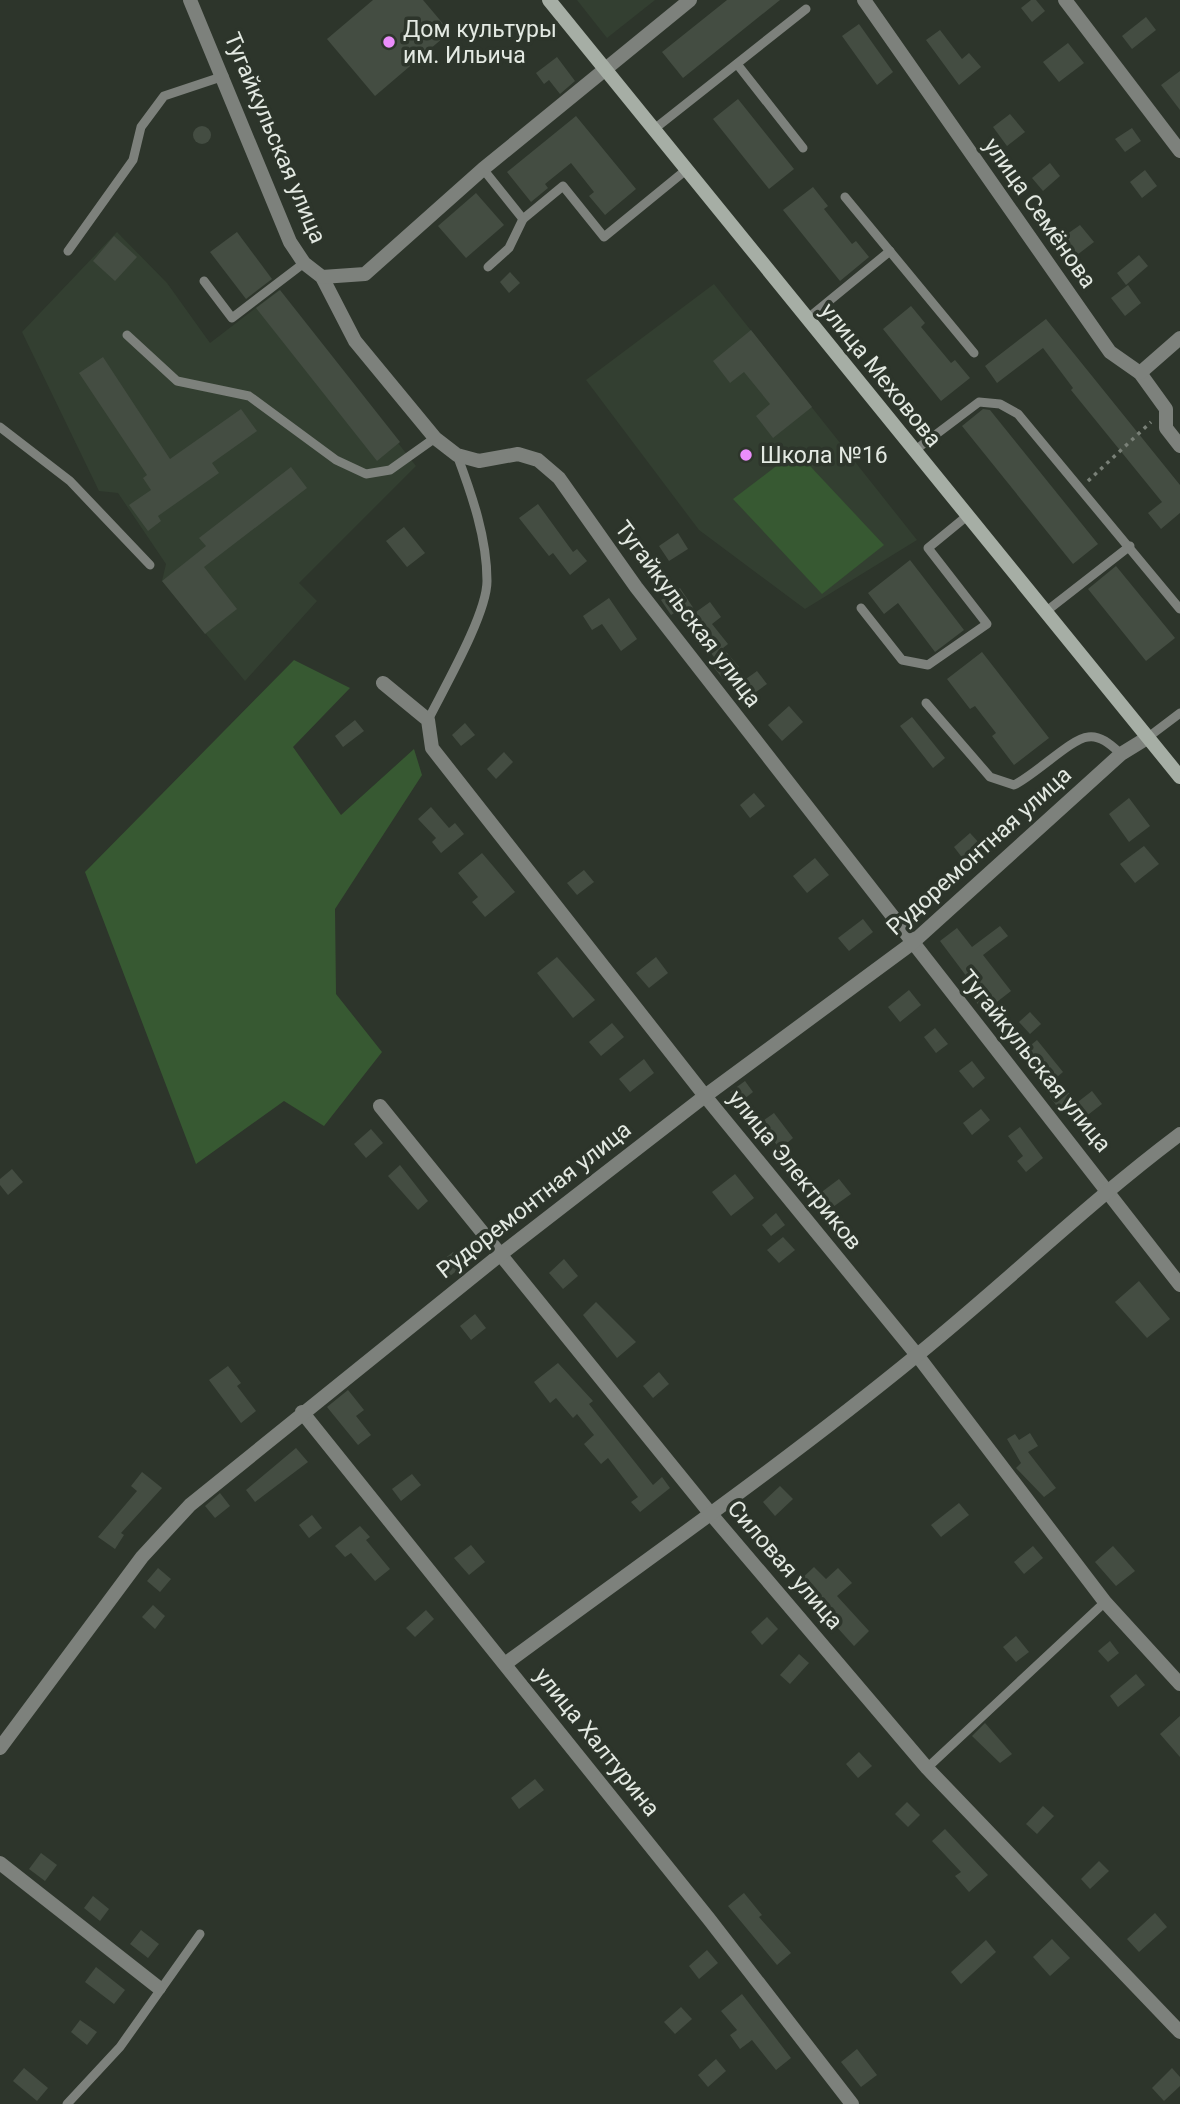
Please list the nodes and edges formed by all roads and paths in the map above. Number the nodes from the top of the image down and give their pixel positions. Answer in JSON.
{"nodes":[{"id":1,"x":190,"y":0,"type":"edge"},
{"id":2,"x":548,"y":0,"type":"edge"},
{"id":3,"x":690,"y":0,"type":"edge"},
{"id":4,"x":864,"y":0,"type":"edge"},
{"id":5,"x":1065,"y":0,"type":"edge"},
{"id":6,"x":806,"y":9,"type":"dead end"},
{"id":7,"x":737,"y":64,"type":"junction"},
{"id":8,"x":605,"y":70,"type":"junction"},
{"id":9,"x":224,"y":76,"type":"junction"},
{"id":10,"x":653,"y":130,"type":"junction"},
{"id":11,"x":803,"y":148,"type":"dead end"},
{"id":12,"x":1180,"y":151,"type":"edge"},
{"id":13,"x":483,"y":169,"type":"junction"},
{"id":14,"x":686,"y":170,"type":"junction"},
{"id":15,"x":845,"y":197,"type":"dead end"},
{"id":16,"x":523,"y":219,"type":"junction"},
{"id":17,"x":68,"y":251,"type":"dead end"},
{"id":18,"x":890,"y":251,"type":"junction"},
{"id":19,"x":304,"y":263,"type":"junction"},
{"id":20,"x":488,"y":267,"type":"dead end"},
{"id":21,"x":322,"y":277,"type":"junction"},
{"id":22,"x":204,"y":281,"type":"dead end"},
{"id":23,"x":807,"y":319,"type":"junction"},
{"id":24,"x":127,"y":335,"type":"dead end"},
{"id":25,"x":1180,"y":338,"type":"edge"},
{"id":26,"x":974,"y":353,"type":"dead end"},
{"id":27,"x":1140,"y":373,"type":"junction"},
{"id":28,"x":1166,"y":409,"type":"junction"},
{"id":29,"x":0,"y":427,"type":"edge"},
{"id":30,"x":435,"y":438,"type":"junction"},
{"id":31,"x":1180,"y":446,"type":"edge"},
{"id":32,"x":914,"y":451,"type":"junction"},
{"id":33,"x":457,"y":455,"type":"junction"},
{"id":34,"x":1081,"y":488,"type":"junction"},
{"id":35,"x":967,"y":516,"type":"junction"},
{"id":36,"x":1130,"y":546,"type":"junction"},
{"id":37,"x":150,"y":565,"type":"dead end"},
{"id":38,"x":861,"y":608,"type":"dead end"},
{"id":39,"x":1180,"y":609,"type":"edge"},
{"id":40,"x":1044,"y":613,"type":"junction"},
{"id":41,"x":383,"y":683,"type":"dead end"},
{"id":42,"x":926,"y":703,"type":"dead end"},
{"id":43,"x":1180,"y":713,"type":"edge"},
{"id":44,"x":428,"y":720,"type":"junction"},
{"id":45,"x":1147,"y":738,"type":"junction"},
{"id":46,"x":1121,"y":754,"type":"junction"},
{"id":47,"x":1180,"y":777,"type":"edge"},
{"id":48,"x":911,"y":944,"type":"junction"},
{"id":49,"x":705,"y":1096,"type":"junction"},
{"id":50,"x":380,"y":1106,"type":"dead end"},
{"id":51,"x":1180,"y":1134,"type":"edge"},
{"id":52,"x":1107,"y":1189,"type":"junction"},
{"id":53,"x":501,"y":1254,"type":"junction"},
{"id":54,"x":1180,"y":1285,"type":"edge"},
{"id":55,"x":917,"y":1355,"type":"junction"},
{"id":56,"x":302,"y":1412,"type":"junction"},
{"id":57,"x":710,"y":1513,"type":"junction"},
{"id":58,"x":1105,"y":1602,"type":"junction"},
{"id":59,"x":505,"y":1664,"type":"junction"},
{"id":60,"x":1180,"y":1684,"type":"edge"},
{"id":61,"x":0,"y":1748,"type":"edge"},
{"id":62,"x":927,"y":1768,"type":"junction"},
{"id":63,"x":0,"y":1863,"type":"edge"},
{"id":64,"x":200,"y":1934,"type":"dead end"},
{"id":65,"x":159,"y":1988,"type":"junction"},
{"id":66,"x":1180,"y":2032,"type":"edge"},
{"id":67,"x":67,"y":2104,"type":"edge"},
{"id":68,"x":852,"y":2104,"type":"edge"}],
"edges":[{"from":1,"to":9,"type":"street","name":"Тугайкульская улица"},
{"from":2,"to":8,"type":"street","name":"улица Меховова"},
{"from":3,"to":8,"type":"street"},
{"from":4,"to":27,"type":"street","name":"улица Семёнова"},
{"from":5,"to":12,"type":"street"},
{"from":6,"to":7,"type":"lane"},
{"from":7,"to":10,"type":"lane"},
{"from":7,"to":11,"type":"lane"},
{"from":8,"to":10,"type":"street","name":"улица Меховова"},
{"from":8,"to":13,"type":"street"},
{"from":9,"to":17,"type":"lane"},
{"from":9,"to":19,"type":"street","name":"Тугайкульская улица"},
{"from":10,"to":14,"type":"street","name":"улица Меховова"},
{"from":13,"to":16,"type":"lane"},
{"from":13,"to":21,"type":"street"},
{"from":14,"to":16,"type":"lane"},
{"from":14,"to":23,"type":"street","name":"улица Меховова"},
{"from":15,"to":18,"type":"lane"},
{"from":16,"to":20,"type":"lane"},
{"from":18,"to":23,"type":"lane"},
{"from":18,"to":26,"type":"lane"},
{"from":19,"to":21,"type":"street","name":"Тугайкульская улица"},
{"from":19,"to":22,"type":"lane"},
{"from":21,"to":30,"type":"street","name":"Тугайкульская улица"},
{"from":23,"to":32,"type":"street","name":"улица Меховова"},
{"from":24,"to":30,"type":"lane"},
{"from":25,"to":27,"type":"street"},
{"from":27,"to":28,"type":"street","name":"улица Семёнова"},
{"from":28,"to":31,"type":"street","name":"улица Семёнова"},
{"from":28,"to":34,"type":"path"},
{"from":29,"to":37,"type":"lane"},
{"from":30,"to":33,"type":"street","name":"Тугайкульская улица"},
{"from":32,"to":34,"type":"lane"},
{"from":32,"to":35,"type":"street","name":"улица Меховова"},
{"from":33,"to":44,"type":"lane"},
{"from":33,"to":48,"type":"street","name":"Тугайкульская улица"},
{"from":34,"to":36,"type":"lane"},
{"from":35,"to":38,"type":"lane"},
{"from":35,"to":40,"type":"street","name":"улица Меховова"},
{"from":36,"to":39,"type":"lane"},
{"from":36,"to":40,"type":"lane"},
{"from":40,"to":45,"type":"street","name":"улица Меховова"},
{"from":41,"to":44,"type":"street"},
{"from":42,"to":46,"type":"lane"},
{"from":43,"to":45,"type":"lane"},
{"from":44,"to":49,"type":"street","name":"улица Электриков"},
{"from":45,"to":46,"type":"street","name":"Рудоремонтная улица"},
{"from":45,"to":47,"type":"street","name":"улица Меховова"},
{"from":46,"to":48,"type":"street","name":"Рудоремонтная улица"},
{"from":48,"to":49,"type":"street","name":"Рудоремонтная улица"},
{"from":48,"to":52,"type":"street","name":"Тугайкульская улица"},
{"from":49,"to":53,"type":"street","name":"Рудоремонтная улица"},
{"from":49,"to":55,"type":"street","name":"улица Электриков"},
{"from":50,"to":53,"type":"street","name":"Силовая улица"},
{"from":51,"to":52,"type":"street"},
{"from":52,"to":54,"type":"street","name":"Тугайкульская улица"},
{"from":52,"to":55,"type":"street"},
{"from":53,"to":56,"type":"street","name":"Рудоремонтная улица"},
{"from":53,"to":57,"type":"street","name":"Силовая улица"},
{"from":55,"to":57,"type":"street"},
{"from":55,"to":58,"type":"street","name":"улица Электриков"},
{"from":56,"to":59,"type":"street","name":"улица Халтурина"},
{"from":56,"to":61,"type":"street","name":"Рудоремонтная улица"},
{"from":57,"to":59,"type":"street"},
{"from":57,"to":62,"type":"street","name":"Силовая улица"},
{"from":58,"to":60,"type":"street","name":"улица Электриков"},
{"from":58,"to":62,"type":"lane"},
{"from":59,"to":68,"type":"street","name":"улица Халтурина"},
{"from":62,"to":66,"type":"street","name":"Силовая улица"},
{"from":63,"to":65,"type":"street"},
{"from":64,"to":65,"type":"lane"},
{"from":65,"to":67,"type":"lane"}]}
